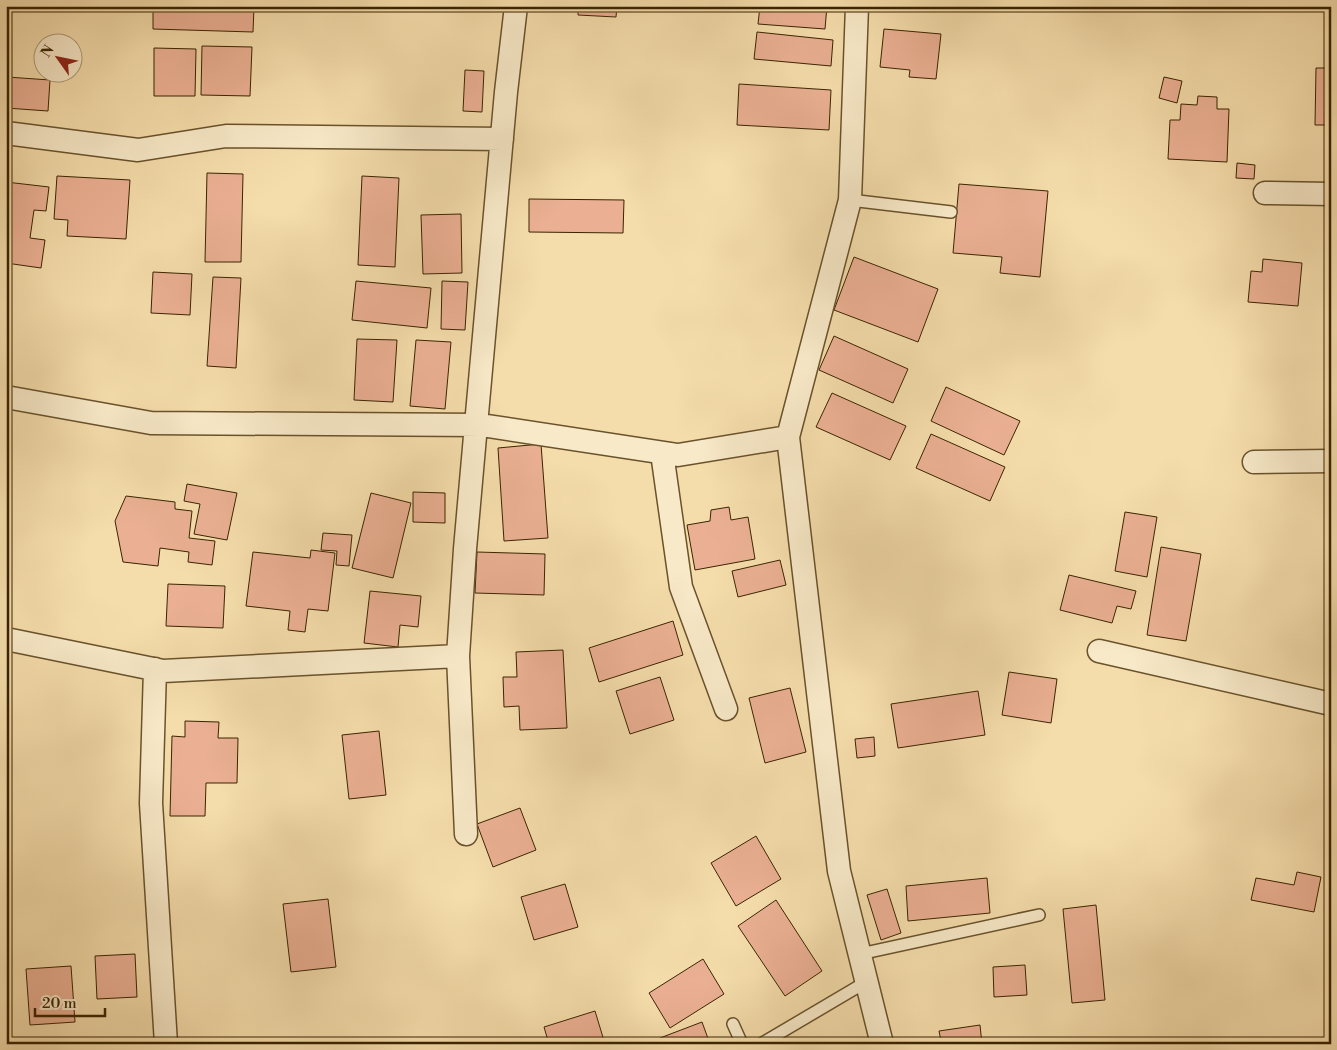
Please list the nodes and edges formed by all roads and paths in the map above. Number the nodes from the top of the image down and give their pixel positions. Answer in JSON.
{"nodes":[{"id":1,"x":516,"y":6,"type":"edge"},
{"id":2,"x":857,"y":6,"type":"edge"},
{"id":3,"x":6,"y":134,"type":"edge"},
{"id":4,"x":502,"y":139,"type":"junction"},
{"id":5,"x":1265,"y":193,"type":"dead end"},
{"id":6,"x":1331,"y":194,"type":"edge"},
{"id":7,"x":850,"y":200,"type":"junction"},
{"id":8,"x":951,"y":212,"type":"dead end"},
{"id":9,"x":6,"y":397,"type":"edge"},
{"id":10,"x":476,"y":425,"type":"junction"},
{"id":11,"x":788,"y":437,"type":"junction"},
{"id":12,"x":662,"y":453,"type":"junction"},
{"id":13,"x":1331,"y":461,"type":"edge"},
{"id":14,"x":1254,"y":462,"type":"dead end"},
{"id":15,"x":6,"y":639,"type":"edge"},
{"id":16,"x":1099,"y":651,"type":"dead end"},
{"id":17,"x":458,"y":656,"type":"junction"},
{"id":18,"x":155,"y":669,"type":"junction"},
{"id":19,"x":1331,"y":704,"type":"edge"},
{"id":20,"x":726,"y":709,"type":"dead end"},
{"id":21,"x":466,"y":834,"type":"dead end"},
{"id":22,"x":1039,"y":915,"type":"dead end"},
{"id":23,"x":860,"y":954,"type":"junction"},
{"id":24,"x":866,"y":982,"type":"junction"},
{"id":25,"x":733,"y":1024,"type":"dead end"},
{"id":26,"x":166,"y":1044,"type":"edge"},
{"id":27,"x":742,"y":1044,"type":"edge"},
{"id":28,"x":761,"y":1044,"type":"edge"},
{"id":29,"x":882,"y":1044,"type":"edge"}],
"edges":[{"from":1,"to":4,"type":"street"},
{"from":2,"to":7,"type":"street"},
{"from":3,"to":4,"type":"street"},
{"from":4,"to":10,"type":"street"},
{"from":5,"to":6,"type":"street"},
{"from":7,"to":8,"type":"lane"},
{"from":7,"to":11,"type":"street"},
{"from":9,"to":10,"type":"street"},
{"from":10,"to":12,"type":"street"},
{"from":10,"to":17,"type":"street"},
{"from":11,"to":12,"type":"street"},
{"from":11,"to":23,"type":"street"},
{"from":12,"to":20,"type":"street"},
{"from":13,"to":14,"type":"street"},
{"from":15,"to":18,"type":"street"},
{"from":16,"to":19,"type":"street"},
{"from":17,"to":18,"type":"street"},
{"from":17,"to":21,"type":"street"},
{"from":18,"to":26,"type":"street"},
{"from":22,"to":23,"type":"lane"},
{"from":23,"to":24,"type":"street"},
{"from":24,"to":28,"type":"lane"},
{"from":24,"to":29,"type":"street"},
{"from":25,"to":27,"type":"lane"}]}
